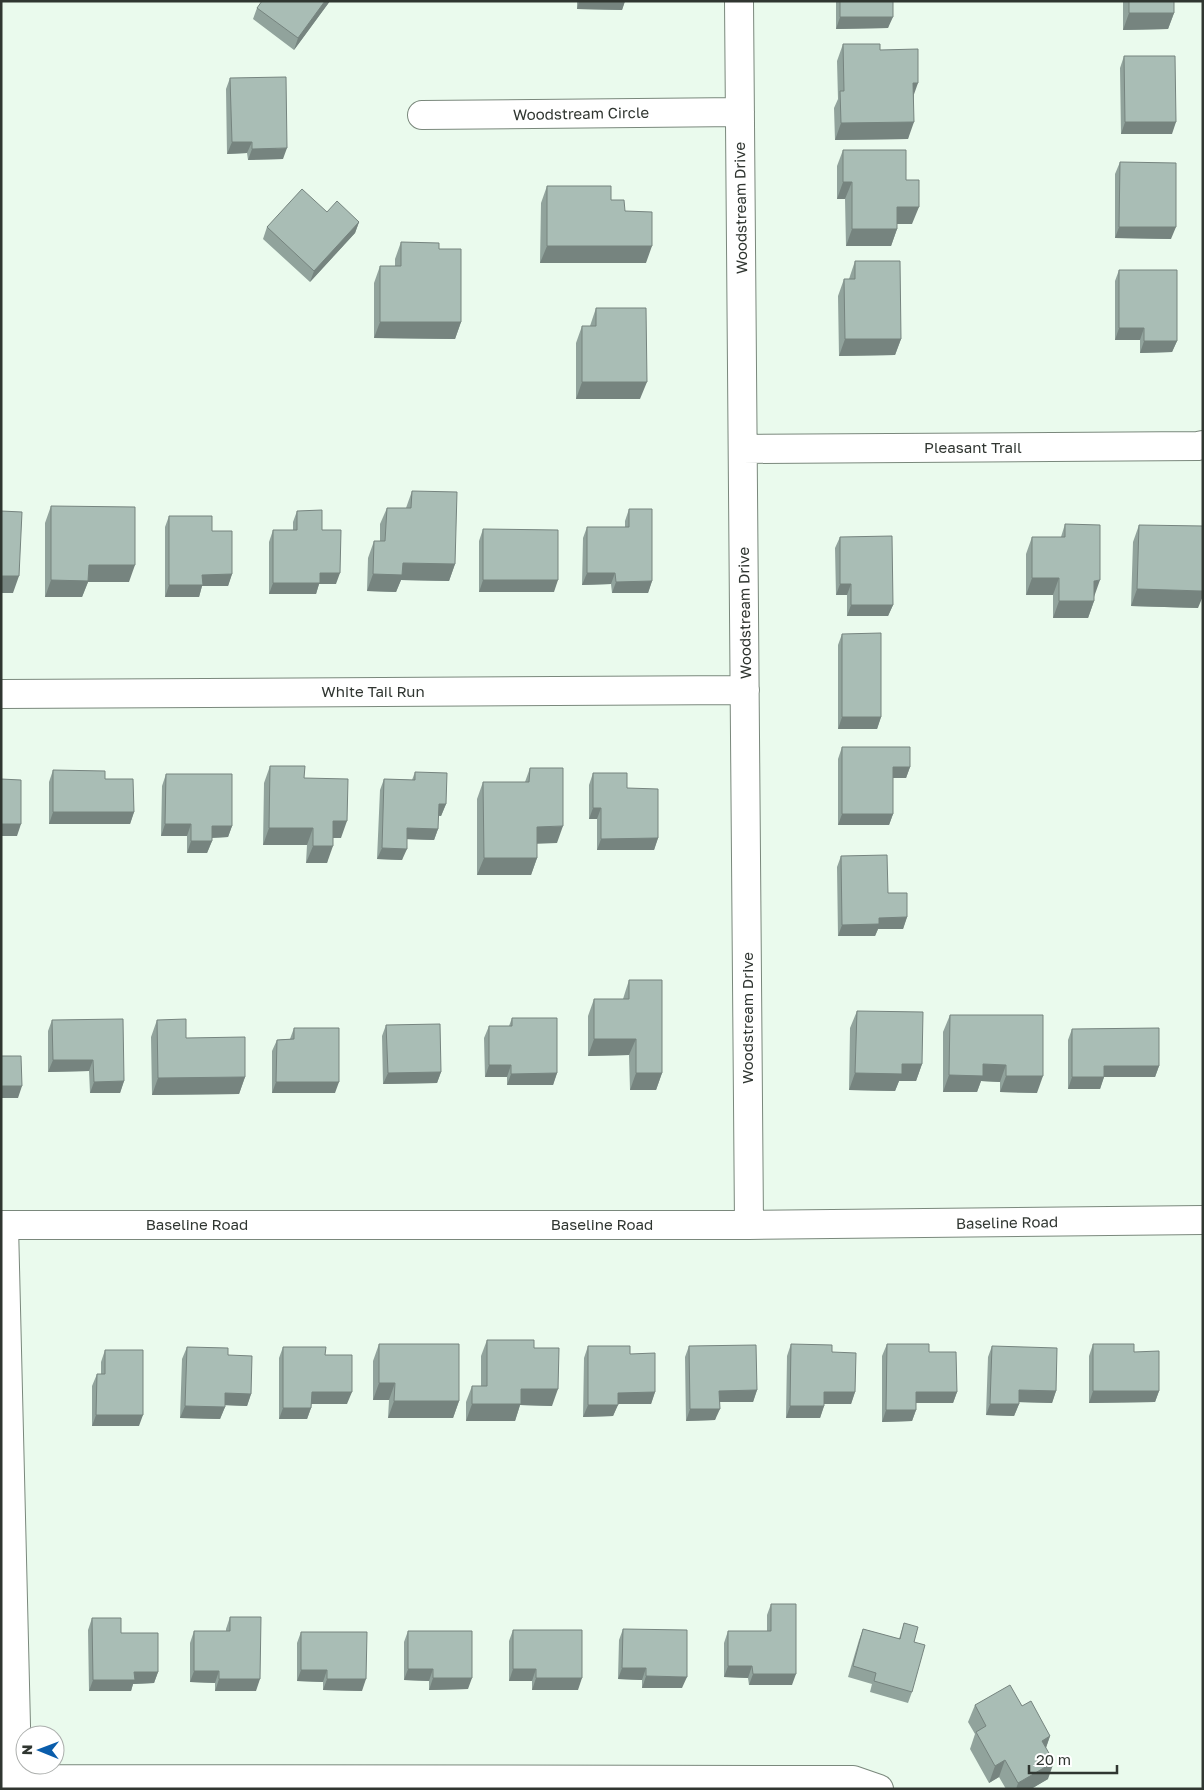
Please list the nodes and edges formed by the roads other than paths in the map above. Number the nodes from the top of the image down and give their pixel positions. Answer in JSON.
{"nodes":[{"id":1,"x":739,"y":1,"type":"edge"},
{"id":2,"x":740,"y":112,"type":"junction"},
{"id":3,"x":422,"y":115,"type":"dead end"},
{"id":4,"x":1203,"y":445,"type":"edge"},
{"id":5,"x":743,"y":449,"type":"junction"},
{"id":6,"x":745,"y":690,"type":"junction"},
{"id":7,"x":1,"y":694,"type":"edge"},
{"id":8,"x":1203,"y":1220,"type":"edge"},
{"id":9,"x":2,"y":1225,"type":"edge"},
{"id":10,"x":749,"y":1226,"type":"junction"},
{"id":11,"x":11,"y":1784,"type":"edge"},
{"id":12,"x":879,"y":1789,"type":"edge"}],
"edges":[{"from":1,"to":2,"type":"street","name":"Woodstream Drive"},
{"from":2,"to":3,"type":"street","name":"Woodstream Circle"},
{"from":2,"to":5,"type":"street","name":"Woodstream Drive"},
{"from":4,"to":5,"type":"street","name":"Pleasant Trail"},
{"from":5,"to":6,"type":"street","name":"Woodstream Drive"},
{"from":6,"to":7,"type":"street","name":"White Tail Run"},
{"from":6,"to":10,"type":"street","name":"Woodstream Drive"},
{"from":8,"to":10,"type":"street","name":"Baseline Road"},
{"from":9,"to":10,"type":"street","name":"Baseline Road"},
{"from":9,"to":11,"type":"street"},
{"from":11,"to":12,"type":"street"}]}
